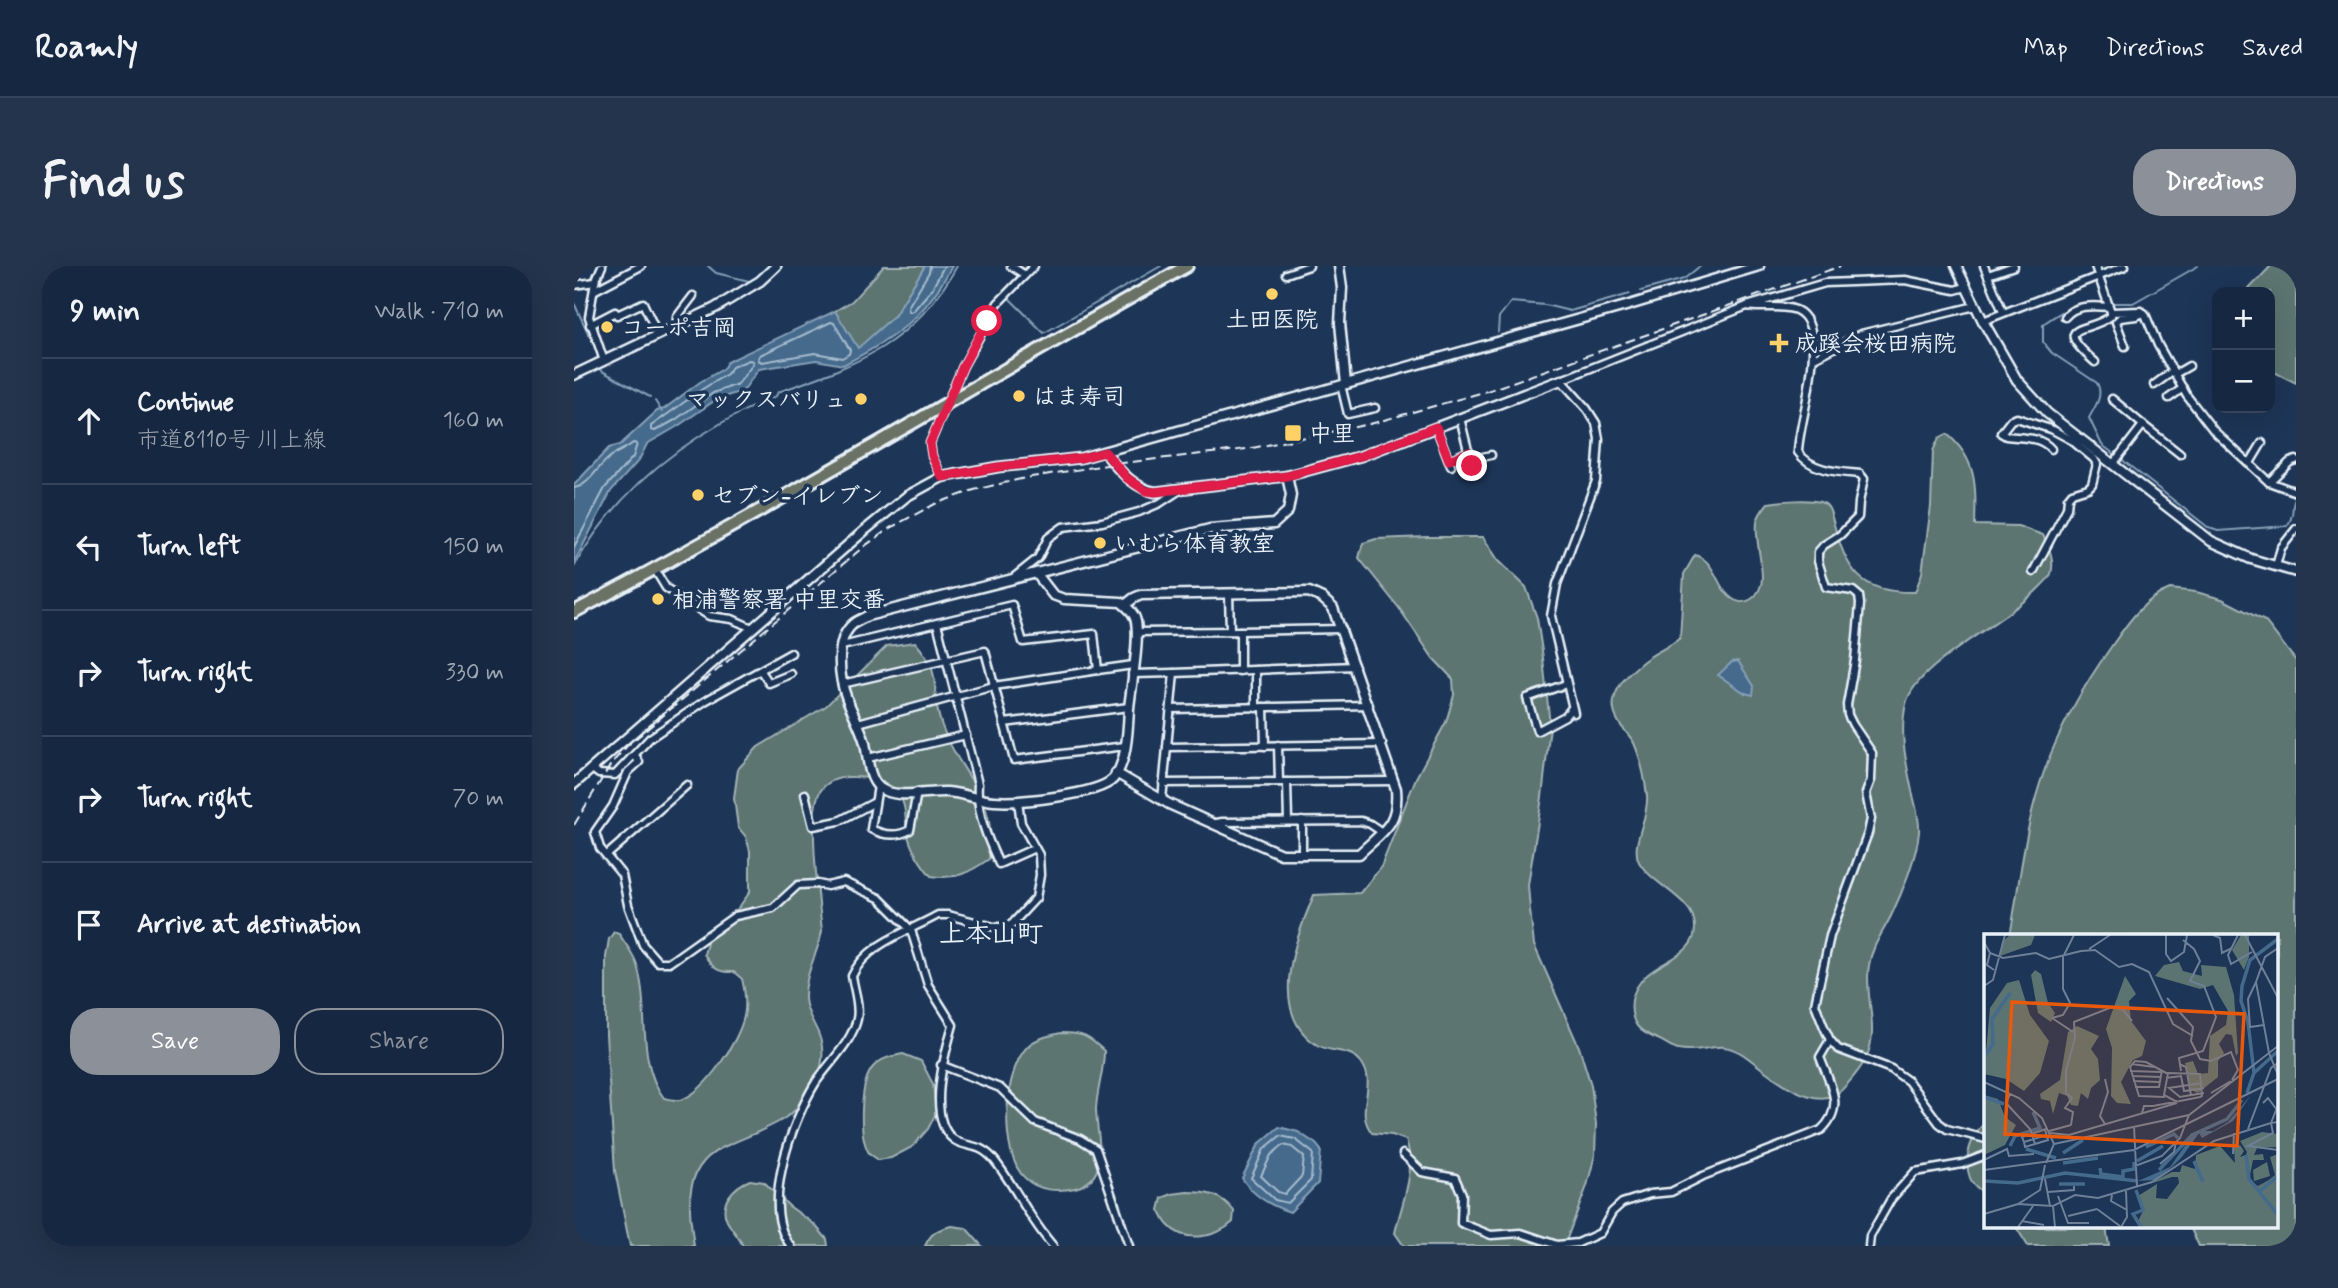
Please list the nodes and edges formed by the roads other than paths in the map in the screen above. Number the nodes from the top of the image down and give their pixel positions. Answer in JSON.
{"nodes":[{"id":1,"x":602,"y":266,"type":"edge"},
{"id":2,"x":641,"y":266,"type":"edge"},
{"id":3,"x":1010,"y":266,"type":"edge"},
{"id":4,"x":1034,"y":266,"type":"edge"},
{"id":5,"x":1187,"y":266,"type":"edge"},
{"id":6,"x":1309,"y":266,"type":"edge"},
{"id":7,"x":1339,"y":266,"type":"edge"},
{"id":8,"x":1759,"y":266,"type":"edge"},
{"id":9,"x":1956,"y":266,"type":"edge"},
{"id":10,"x":1984,"y":266,"type":"edge"},
{"id":11,"x":2014,"y":266,"type":"edge"},
{"id":12,"x":2095,"y":266,"type":"edge"},
{"id":13,"x":2125,"y":266,"type":"edge"},
{"id":14,"x":771,"y":267,"type":"edge"},
{"id":15,"x":1286,"y":274,"type":"dead end"},
{"id":16,"x":1026,"y":275,"type":"junction"},
{"id":17,"x":1988,"y":275,"type":"junction"},
{"id":18,"x":2099,"y":276,"type":"junction"},
{"id":19,"x":596,"y":282,"type":"junction"},
{"id":20,"x":574,"y":285,"type":"edge"},
{"id":21,"x":1966,"y":287,"type":"junction"},
{"id":22,"x":595,"y":290,"type":"junction"},
{"id":23,"x":693,"y":296,"type":"dead end"},
{"id":24,"x":1747,"y":306,"type":"junction"},
{"id":25,"x":1975,"y":306,"type":"junction"},
{"id":26,"x":2109,"y":306,"type":"junction"},
{"id":27,"x":2003,"y":312,"type":"junction"},
{"id":28,"x":2144,"y":313,"type":"junction"},
{"id":29,"x":2065,"y":317,"type":"dead end"},
{"id":30,"x":1983,"y":321,"type":"junction"},
{"id":31,"x":590,"y":325,"type":"junction"},
{"id":32,"x":676,"y":327,"type":"junction"},
{"id":33,"x":658,"y":335,"type":"junction"},
{"id":34,"x":2125,"y":346,"type":"dead end"},
{"id":35,"x":1814,"y":358,"type":"junction"},
{"id":36,"x":604,"y":360,"type":"junction"},
{"id":37,"x":2095,"y":362,"type":"dead end"},
{"id":38,"x":2189,"y":366,"type":"dead end"},
{"id":39,"x":2174,"y":373,"type":"junction"},
{"id":40,"x":574,"y":375,"type":"edge"},
{"id":41,"x":1561,"y":380,"type":"junction"},
{"id":42,"x":1344,"y":384,"type":"junction"},
{"id":43,"x":2154,"y":385,"type":"dead end"},
{"id":44,"x":2183,"y":388,"type":"junction"},
{"id":45,"x":2169,"y":398,"type":"dead end"},
{"id":46,"x":2112,"y":399,"type":"dead end"},
{"id":47,"x":947,"y":404,"type":"junction"},
{"id":48,"x":1375,"y":408,"type":"dead end"},
{"id":49,"x":1460,"y":418,"type":"junction"},
{"id":50,"x":2143,"y":425,"type":"junction"},
{"id":51,"x":1436,"y":427,"type":"junction"},
{"id":52,"x":2078,"y":442,"type":"junction"},
{"id":53,"x":2262,"y":443,"type":"dead end"},
{"id":54,"x":2051,"y":449,"type":"dead end"},
{"id":55,"x":1105,"y":452,"type":"junction"},
{"id":56,"x":1469,"y":452,"type":"junction"},
{"id":57,"x":1491,"y":454,"type":"dead end"},
{"id":58,"x":2180,"y":454,"type":"dead end"},
{"id":59,"x":2296,"y":460,"type":"edge"},
{"id":60,"x":2114,"y":462,"type":"junction"},
{"id":61,"x":2250,"y":463,"type":"junction"},
{"id":62,"x":1287,"y":476,"type":"junction"},
{"id":63,"x":942,"y":477,"type":"junction"},
{"id":64,"x":2269,"y":482,"type":"junction"},
{"id":65,"x":1180,"y":490,"type":"junction"},
{"id":66,"x":2295,"y":491,"type":"edge"},
{"id":67,"x":2296,"y":528,"type":"edge"},
{"id":68,"x":2276,"y":566,"type":"junction"},
{"id":69,"x":655,"y":570,"type":"junction"},
{"id":70,"x":2033,"y":572,"type":"dead end"},
{"id":71,"x":2296,"y":572,"type":"edge"},
{"id":72,"x":1036,"y":573,"type":"junction"},
{"id":73,"x":1013,"y":579,"type":"junction"},
{"id":74,"x":1229,"y":594,"type":"junction"},
{"id":75,"x":1125,"y":605,"type":"junction"},
{"id":76,"x":574,"y":612,"type":"edge"},
{"id":77,"x":574,"y":621,"type":"edge"},
{"id":78,"x":937,"y":623,"type":"junction"},
{"id":79,"x":752,"y":628,"type":"junction"},
{"id":80,"x":1342,"y":629,"type":"junction"},
{"id":81,"x":1230,"y":631,"type":"junction"},
{"id":82,"x":1240,"y":631,"type":"junction"},
{"id":83,"x":1136,"y":632,"type":"junction"},
{"id":84,"x":842,"y":646,"type":"junction"},
{"id":85,"x":791,"y":653,"type":"dead end"},
{"id":86,"x":946,"y":660,"type":"junction"},
{"id":87,"x":1354,"y":666,"type":"junction"},
{"id":88,"x":1133,"y":669,"type":"junction"},
{"id":89,"x":1098,"y":670,"type":"junction"},
{"id":90,"x":1256,"y":670,"type":"junction"},
{"id":91,"x":761,"y":671,"type":"junction"},
{"id":92,"x":1240,"y":671,"type":"junction"},
{"id":93,"x":1174,"y":673,"type":"junction"},
{"id":94,"x":791,"y":674,"type":"dead end"},
{"id":95,"x":842,"y":684,"type":"junction"},
{"id":96,"x":1566,"y":684,"type":"junction"},
{"id":97,"x":995,"y":686,"type":"junction"},
{"id":98,"x":956,"y":696,"type":"junction"},
{"id":99,"x":1369,"y":705,"type":"junction"},
{"id":100,"x":1129,"y":707,"type":"junction"},
{"id":101,"x":1264,"y":707,"type":"junction"},
{"id":102,"x":1256,"y":708,"type":"junction"},
{"id":103,"x":1171,"y":709,"type":"junction"},
{"id":104,"x":858,"y":723,"type":"junction"},
{"id":105,"x":1004,"y":723,"type":"junction"},
{"id":106,"x":966,"y":735,"type":"junction"},
{"id":107,"x":1382,"y":744,"type":"junction"},
{"id":108,"x":1125,"y":746,"type":"junction"},
{"id":109,"x":1265,"y":746,"type":"junction"},
{"id":110,"x":1279,"y":746,"type":"junction"},
{"id":111,"x":1167,"y":747,"type":"junction"},
{"id":112,"x":635,"y":755,"type":"junction"},
{"id":113,"x":868,"y":758,"type":"junction"},
{"id":114,"x":591,"y":768,"type":"junction"},
{"id":115,"x":1116,"y":773,"type":"junction"},
{"id":116,"x":1394,"y":781,"type":"junction"},
{"id":117,"x":1283,"y":782,"type":"junction"},
{"id":118,"x":1163,"y":783,"type":"junction"},
{"id":119,"x":574,"y":784,"type":"edge"},
{"id":120,"x":687,"y":785,"type":"dead end"},
{"id":121,"x":878,"y":786,"type":"junction"},
{"id":122,"x":917,"y":792,"type":"junction"},
{"id":123,"x":805,"y":794,"type":"dead end"},
{"id":124,"x":977,"y":798,"type":"junction"},
{"id":125,"x":1162,"y":800,"type":"junction"},
{"id":126,"x":1018,"y":801,"type":"junction"},
{"id":127,"x":875,"y":802,"type":"junction"},
{"id":128,"x":1288,"y":821,"type":"junction"},
{"id":129,"x":1302,"y":821,"type":"junction"},
{"id":130,"x":1212,"y":824,"type":"junction"},
{"id":131,"x":1382,"y":832,"type":"junction"},
{"id":132,"x":1035,"y":848,"type":"junction"},
{"id":133,"x":607,"y":855,"type":"junction"},
{"id":134,"x":1302,"y":855,"type":"junction"},
{"id":135,"x":911,"y":930,"type":"junction"},
{"id":136,"x":1830,"y":1040,"type":"junction"},
{"id":137,"x":941,"y":1065,"type":"junction"},
{"id":138,"x":1984,"y":1138,"type":"edge"},
{"id":139,"x":1403,"y":1154,"type":"dead end"},
{"id":140,"x":1984,"y":1156,"type":"edge"},
{"id":141,"x":791,"y":1246,"type":"edge"},
{"id":142,"x":1053,"y":1246,"type":"edge"},
{"id":143,"x":1129,"y":1246,"type":"edge"},
{"id":144,"x":1868,"y":1246,"type":"edge"}],
"edges":[{"from":1,"to":19,"type":"street"},
{"from":2,"to":22,"type":"street"},
{"from":3,"to":16,"type":"street"},
{"from":4,"to":16,"type":"street"},
{"from":5,"to":47,"type":"highway"},
{"from":6,"to":15,"type":"street"},
{"from":7,"to":42,"type":"street"},
{"from":8,"to":42,"type":"street"},
{"from":9,"to":21,"type":"street"},
{"from":10,"to":17,"type":"street"},
{"from":11,"to":17,"type":"street"},
{"from":12,"to":18,"type":"street"},
{"from":13,"to":18,"type":"street"},
{"from":14,"to":32,"type":"street"},
{"from":16,"to":47,"type":"street"},
{"from":17,"to":27,"type":"street"},
{"from":18,"to":26,"type":"street"},
{"from":18,"to":27,"type":"street"},
{"from":19,"to":20,"type":"street"},
{"from":19,"to":22,"type":"street"},
{"from":21,"to":24,"type":"street"},
{"from":21,"to":25,"type":"street"},
{"from":22,"to":31,"type":"street"},
{"from":23,"to":32,"type":"street"},
{"from":24,"to":35,"type":"street"},
{"from":24,"to":41,"type":"street"},
{"from":25,"to":30,"type":"street"},
{"from":25,"to":35,"type":"street"},
{"from":26,"to":28,"type":"street"},
{"from":26,"to":29,"type":"street"},
{"from":26,"to":37,"type":"street"},
{"from":27,"to":30,"type":"street"},
{"from":28,"to":34,"type":"street"},
{"from":28,"to":39,"type":"street"},
{"from":30,"to":52,"type":"street"},
{"from":31,"to":33,"type":"street"},
{"from":31,"to":36,"type":"street"},
{"from":32,"to":33,"type":"street"},
{"from":33,"to":36,"type":"street"},
{"from":35,"to":136,"type":"street"},
{"from":36,"to":40,"type":"street"},
{"from":38,"to":39,"type":"street"},
{"from":39,"to":43,"type":"street"},
{"from":39,"to":44,"type":"street"},
{"from":41,"to":49,"type":"street"},
{"from":41,"to":96,"type":"street"},
{"from":42,"to":48,"type":"street"},
{"from":42,"to":55,"type":"street"},
{"from":44,"to":45,"type":"street"},
{"from":44,"to":61,"type":"street"},
{"from":46,"to":50,"type":"street"},
{"from":47,"to":63,"type":"street"},
{"from":47,"to":69,"type":"highway"},
{"from":49,"to":51,"type":"street"},
{"from":49,"to":56,"type":"street"},
{"from":50,"to":58,"type":"street"},
{"from":50,"to":60,"type":"street"},
{"from":51,"to":56,"type":"street"},
{"from":51,"to":62,"type":"street"},
{"from":52,"to":54,"type":"street"},
{"from":52,"to":60,"type":"street"},
{"from":52,"to":70,"type":"street"},
{"from":53,"to":61,"type":"street"},
{"from":55,"to":63,"type":"street"},
{"from":55,"to":65,"type":"street"},
{"from":56,"to":57,"type":"street"},
{"from":59,"to":64,"type":"street"},
{"from":60,"to":68,"type":"street"},
{"from":61,"to":64,"type":"street"},
{"from":62,"to":65,"type":"street"},
{"from":62,"to":72,"type":"street"},
{"from":63,"to":79,"type":"street"},
{"from":64,"to":66,"type":"street"},
{"from":65,"to":73,"type":"street"},
{"from":67,"to":68,"type":"street"},
{"from":68,"to":71,"type":"street"},
{"from":69,"to":76,"type":"highway"},
{"from":69,"to":77,"type":"highway"},
{"from":69,"to":79,"type":"street"},
{"from":72,"to":73,"type":"street"},
{"from":72,"to":75,"type":"street"},
{"from":73,"to":84,"type":"street"},
{"from":74,"to":75,"type":"street"},
{"from":74,"to":80,"type":"street"},
{"from":74,"to":81,"type":"street"},
{"from":75,"to":83,"type":"street"},
{"from":78,"to":84,"type":"street"},
{"from":78,"to":86,"type":"street"},
{"from":78,"to":89,"type":"street"},
{"from":79,"to":114,"type":"street"},
{"from":80,"to":82,"type":"street"},
{"from":80,"to":87,"type":"street"},
{"from":81,"to":82,"type":"street"},
{"from":81,"to":83,"type":"street"},
{"from":82,"to":92,"type":"street"},
{"from":83,"to":88,"type":"street"},
{"from":84,"to":95,"type":"street"},
{"from":85,"to":91,"type":"street"},
{"from":86,"to":95,"type":"street"},
{"from":86,"to":97,"type":"street"},
{"from":86,"to":98,"type":"street"},
{"from":87,"to":90,"type":"street"},
{"from":87,"to":99,"type":"street"},
{"from":88,"to":89,"type":"street"},
{"from":88,"to":93,"type":"street"},
{"from":88,"to":100,"type":"street"},
{"from":89,"to":97,"type":"street"},
{"from":90,"to":92,"type":"street"},
{"from":90,"to":102,"type":"street"},
{"from":91,"to":94,"type":"street"},
{"from":91,"to":112,"type":"street"},
{"from":92,"to":93,"type":"street"},
{"from":93,"to":103,"type":"street"},
{"from":95,"to":104,"type":"street"},
{"from":96,"to":96,"type":"street"},
{"from":97,"to":98,"type":"street"},
{"from":97,"to":105,"type":"street"},
{"from":98,"to":104,"type":"street"},
{"from":98,"to":106,"type":"street"},
{"from":99,"to":101,"type":"street"},
{"from":99,"to":107,"type":"street"},
{"from":100,"to":105,"type":"street"},
{"from":100,"to":108,"type":"street"},
{"from":101,"to":102,"type":"street"},
{"from":101,"to":109,"type":"street"},
{"from":102,"to":103,"type":"street"},
{"from":103,"to":111,"type":"street"},
{"from":104,"to":113,"type":"street"},
{"from":105,"to":108,"type":"street"},
{"from":106,"to":113,"type":"street"},
{"from":106,"to":124,"type":"street"},
{"from":107,"to":110,"type":"street"},
{"from":107,"to":116,"type":"street"},
{"from":108,"to":115,"type":"street"},
{"from":109,"to":110,"type":"street"},
{"from":109,"to":111,"type":"street"},
{"from":110,"to":117,"type":"street"},
{"from":111,"to":118,"type":"street"},
{"from":112,"to":114,"type":"street"},
{"from":112,"to":133,"type":"street"},
{"from":113,"to":121,"type":"street"},
{"from":114,"to":119,"type":"street"},
{"from":115,"to":125,"type":"street"},
{"from":115,"to":126,"type":"street"},
{"from":116,"to":117,"type":"street"},
{"from":116,"to":131,"type":"street"},
{"from":117,"to":118,"type":"street"},
{"from":117,"to":128,"type":"street"},
{"from":118,"to":125,"type":"street"},
{"from":120,"to":133,"type":"street"},
{"from":121,"to":122,"type":"street"},
{"from":121,"to":127,"type":"street"},
{"from":122,"to":124,"type":"street"},
{"from":122,"to":127,"type":"street"},
{"from":123,"to":127,"type":"street"},
{"from":124,"to":126,"type":"street"},
{"from":124,"to":132,"type":"street"},
{"from":125,"to":130,"type":"street"},
{"from":126,"to":132,"type":"street"},
{"from":128,"to":129,"type":"street"},
{"from":128,"to":130,"type":"street"},
{"from":129,"to":131,"type":"street"},
{"from":129,"to":134,"type":"street"},
{"from":130,"to":134,"type":"street"},
{"from":131,"to":134,"type":"street"},
{"from":132,"to":135,"type":"street"},
{"from":133,"to":135,"type":"street"},
{"from":135,"to":137,"type":"street"},
{"from":135,"to":141,"type":"street"},
{"from":136,"to":138,"type":"street"},
{"from":136,"to":139,"type":"street"},
{"from":137,"to":142,"type":"street"},
{"from":137,"to":143,"type":"street"},
{"from":140,"to":144,"type":"street"}]}
